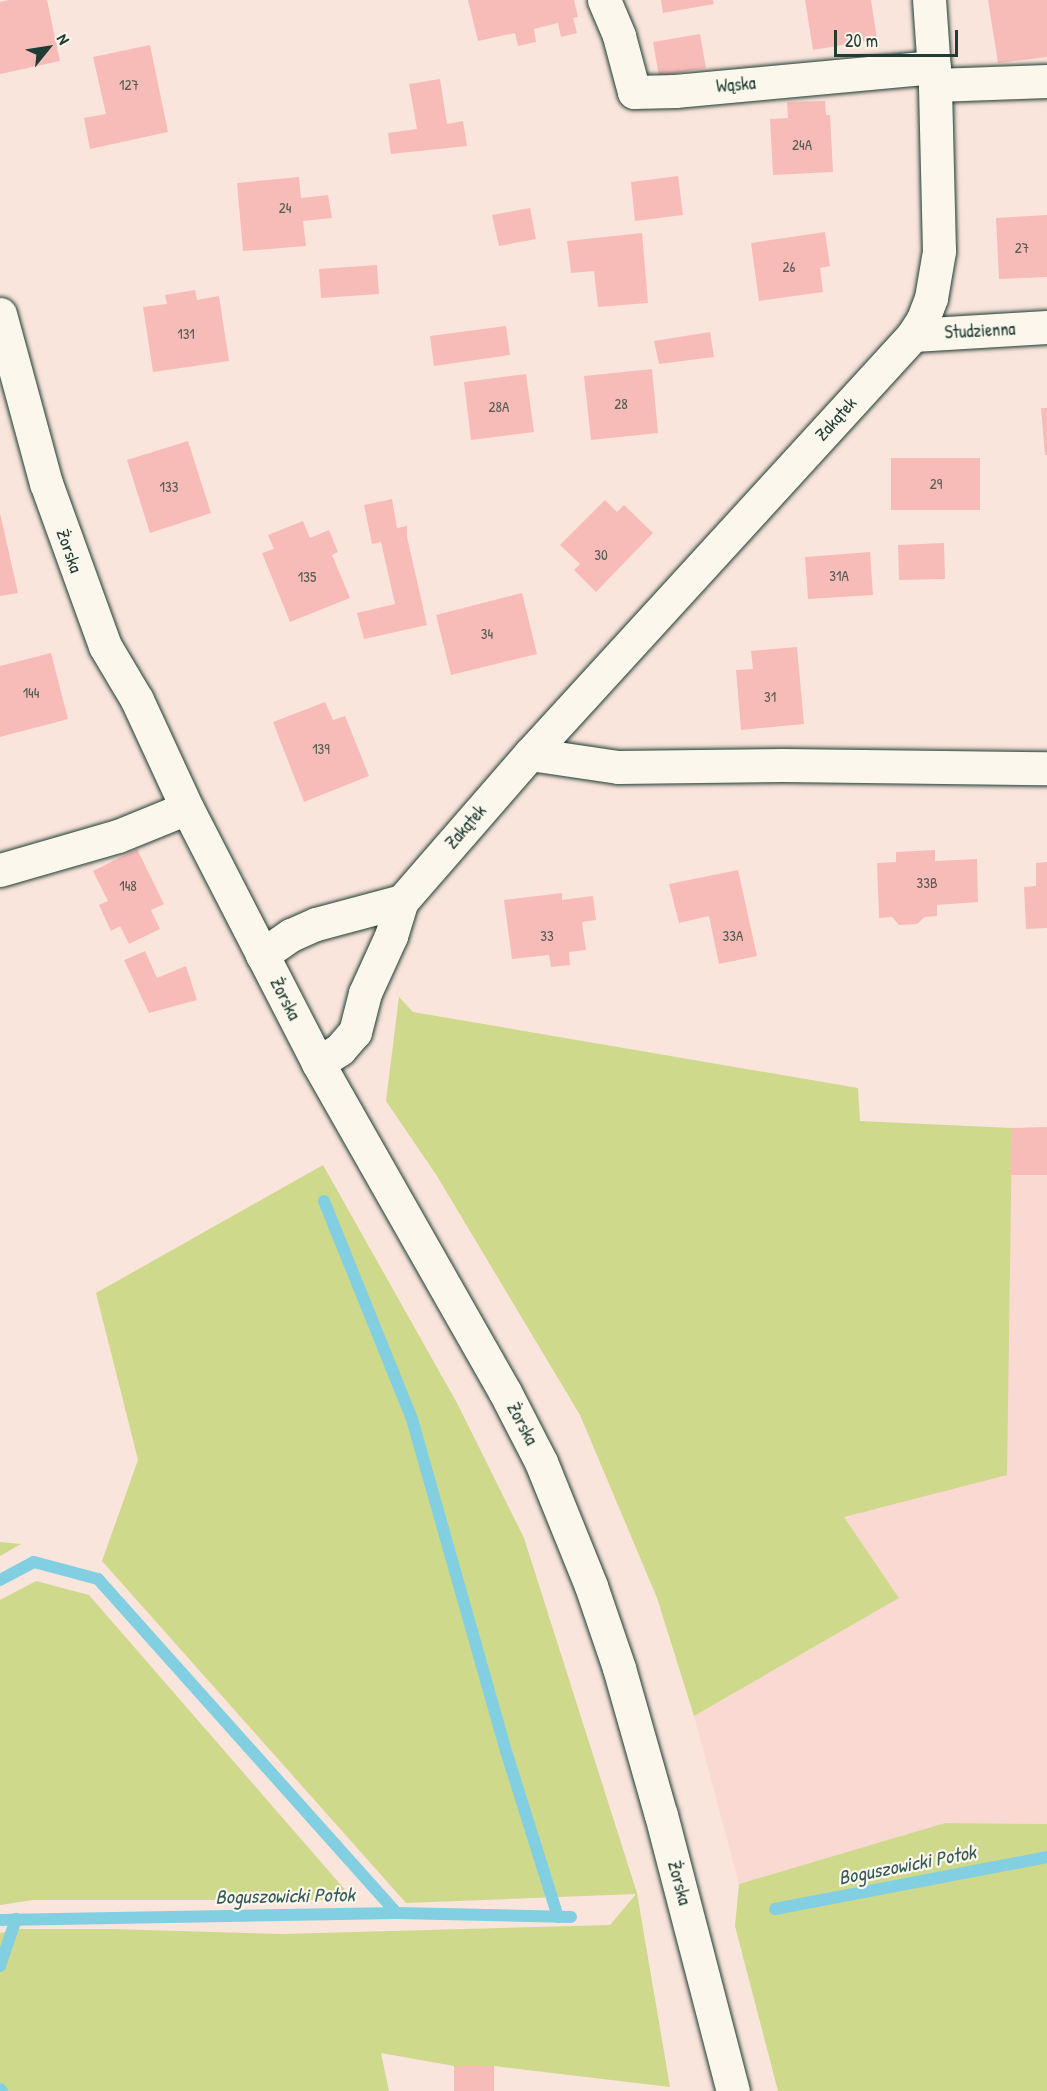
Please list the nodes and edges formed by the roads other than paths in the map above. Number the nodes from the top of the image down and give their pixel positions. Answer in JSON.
{"nodes":[{"id":1,"x":604,"y":0,"type":"edge"},
{"id":2,"x":929,"y":0,"type":"edge"},
{"id":3,"x":934,"y":76,"type":"junction"},
{"id":4,"x":1047,"y":81,"type":"edge"},
{"id":5,"x":0,"y":314,"type":"edge"},
{"id":6,"x":1047,"y":327,"type":"edge"},
{"id":7,"x":913,"y":335,"type":"junction"},
{"id":8,"x":530,"y":754,"type":"junction"},
{"id":9,"x":1047,"y":768,"type":"edge"},
{"id":10,"x":187,"y":808,"type":"junction"},
{"id":11,"x":0,"y":870,"type":"edge"},
{"id":12,"x":402,"y":901,"type":"junction"},
{"id":13,"x":262,"y":955,"type":"junction"},
{"id":14,"x":318,"y":1063,"type":"junction"},
{"id":15,"x":733,"y":2091,"type":"edge"}],
"edges":[{"from":1,"to":3,"type":"street","name":"Wąska"},
{"from":2,"to":3,"type":"street","name":"Zakątek"},
{"from":3,"to":4,"type":"street"},
{"from":3,"to":7,"type":"street","name":"Zakątek"},
{"from":5,"to":10,"type":"street","name":"Żorska"},
{"from":6,"to":7,"type":"street","name":"Studzienna"},
{"from":7,"to":8,"type":"street","name":"Zakątek"},
{"from":8,"to":9,"type":"street"},
{"from":8,"to":12,"type":"street","name":"Zakątek"},
{"from":10,"to":11,"type":"street"},
{"from":10,"to":13,"type":"street","name":"Żorska"},
{"from":12,"to":13,"type":"street"},
{"from":12,"to":14,"type":"street","name":"Zakątek"},
{"from":13,"to":14,"type":"street","name":"Żorska"},
{"from":14,"to":15,"type":"street","name":"Żorska"}]}
